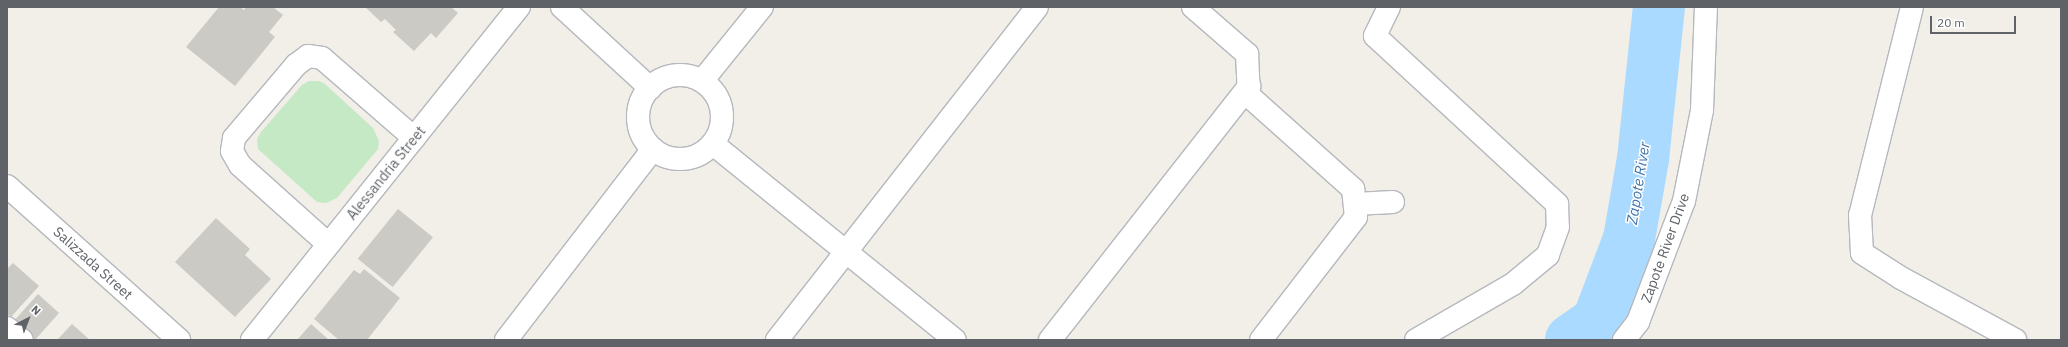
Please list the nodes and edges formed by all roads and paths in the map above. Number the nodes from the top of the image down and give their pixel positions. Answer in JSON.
{"nodes":[{"id":1,"x":520,"y":7,"type":"edge"},
{"id":2,"x":562,"y":7,"type":"edge"},
{"id":3,"x":762,"y":7,"type":"edge"},
{"id":4,"x":1038,"y":7,"type":"edge"},
{"id":5,"x":1193,"y":7,"type":"edge"},
{"id":6,"x":1390,"y":7,"type":"edge"},
{"id":7,"x":1706,"y":7,"type":"edge"},
{"id":8,"x":1912,"y":7,"type":"edge"},
{"id":9,"x":702,"y":81,"type":"junction"},
{"id":10,"x":1249,"y":86,"type":"junction"},
{"id":11,"x":650,"y":88,"type":"junction"},
{"id":12,"x":414,"y":138,"type":"junction"},
{"id":13,"x":713,"y":144,"type":"junction"},
{"id":14,"x":653,"y":149,"type":"junction"},
{"id":15,"x":7,"y":186,"type":"edge"},
{"id":16,"x":1393,"y":202,"type":"dead end"},
{"id":17,"x":1355,"y":204,"type":"junction"},
{"id":18,"x":328,"y":244,"type":"junction"},
{"id":19,"x":846,"y":252,"type":"junction"},
{"id":20,"x":7,"y":328,"type":"edge"},
{"id":21,"x":22,"y":340,"type":"edge"},
{"id":22,"x":179,"y":340,"type":"edge"},
{"id":23,"x":252,"y":340,"type":"edge"},
{"id":24,"x":506,"y":340,"type":"edge"},
{"id":25,"x":777,"y":340,"type":"edge"},
{"id":26,"x":955,"y":340,"type":"edge"},
{"id":27,"x":1050,"y":340,"type":"edge"},
{"id":28,"x":1261,"y":340,"type":"edge"},
{"id":29,"x":1416,"y":340,"type":"edge"},
{"id":30,"x":1624,"y":340,"type":"edge"},
{"id":31,"x":2015,"y":340,"type":"edge"}],
"edges":[{"from":1,"to":12,"type":"street","name":"Alessandria Street"},
{"from":2,"to":11,"type":"street"},
{"from":3,"to":9,"type":"street"},
{"from":4,"to":19,"type":"street"},
{"from":5,"to":10,"type":"street"},
{"from":6,"to":29,"type":"street"},
{"from":7,"to":30,"type":"street","name":"Zapote River Drive"},
{"from":8,"to":31,"type":"street"},
{"from":9,"to":11,"type":"street"},
{"from":9,"to":13,"type":"street"},
{"from":10,"to":17,"type":"street"},
{"from":10,"to":27,"type":"street"},
{"from":11,"to":14,"type":"street"},
{"from":12,"to":18,"type":"street","name":"Alessandria Street"},
{"from":12,"to":18,"type":"street"},
{"from":13,"to":14,"type":"street"},
{"from":13,"to":19,"type":"street"},
{"from":14,"to":24,"type":"street"},
{"from":15,"to":22,"type":"street","name":"Salizzada Street"},
{"from":16,"to":17,"type":"street"},
{"from":17,"to":28,"type":"street"},
{"from":18,"to":23,"type":"street","name":"Alessandria Street"},
{"from":19,"to":25,"type":"street"},
{"from":19,"to":26,"type":"street"},
{"from":20,"to":21,"type":"street"}]}
